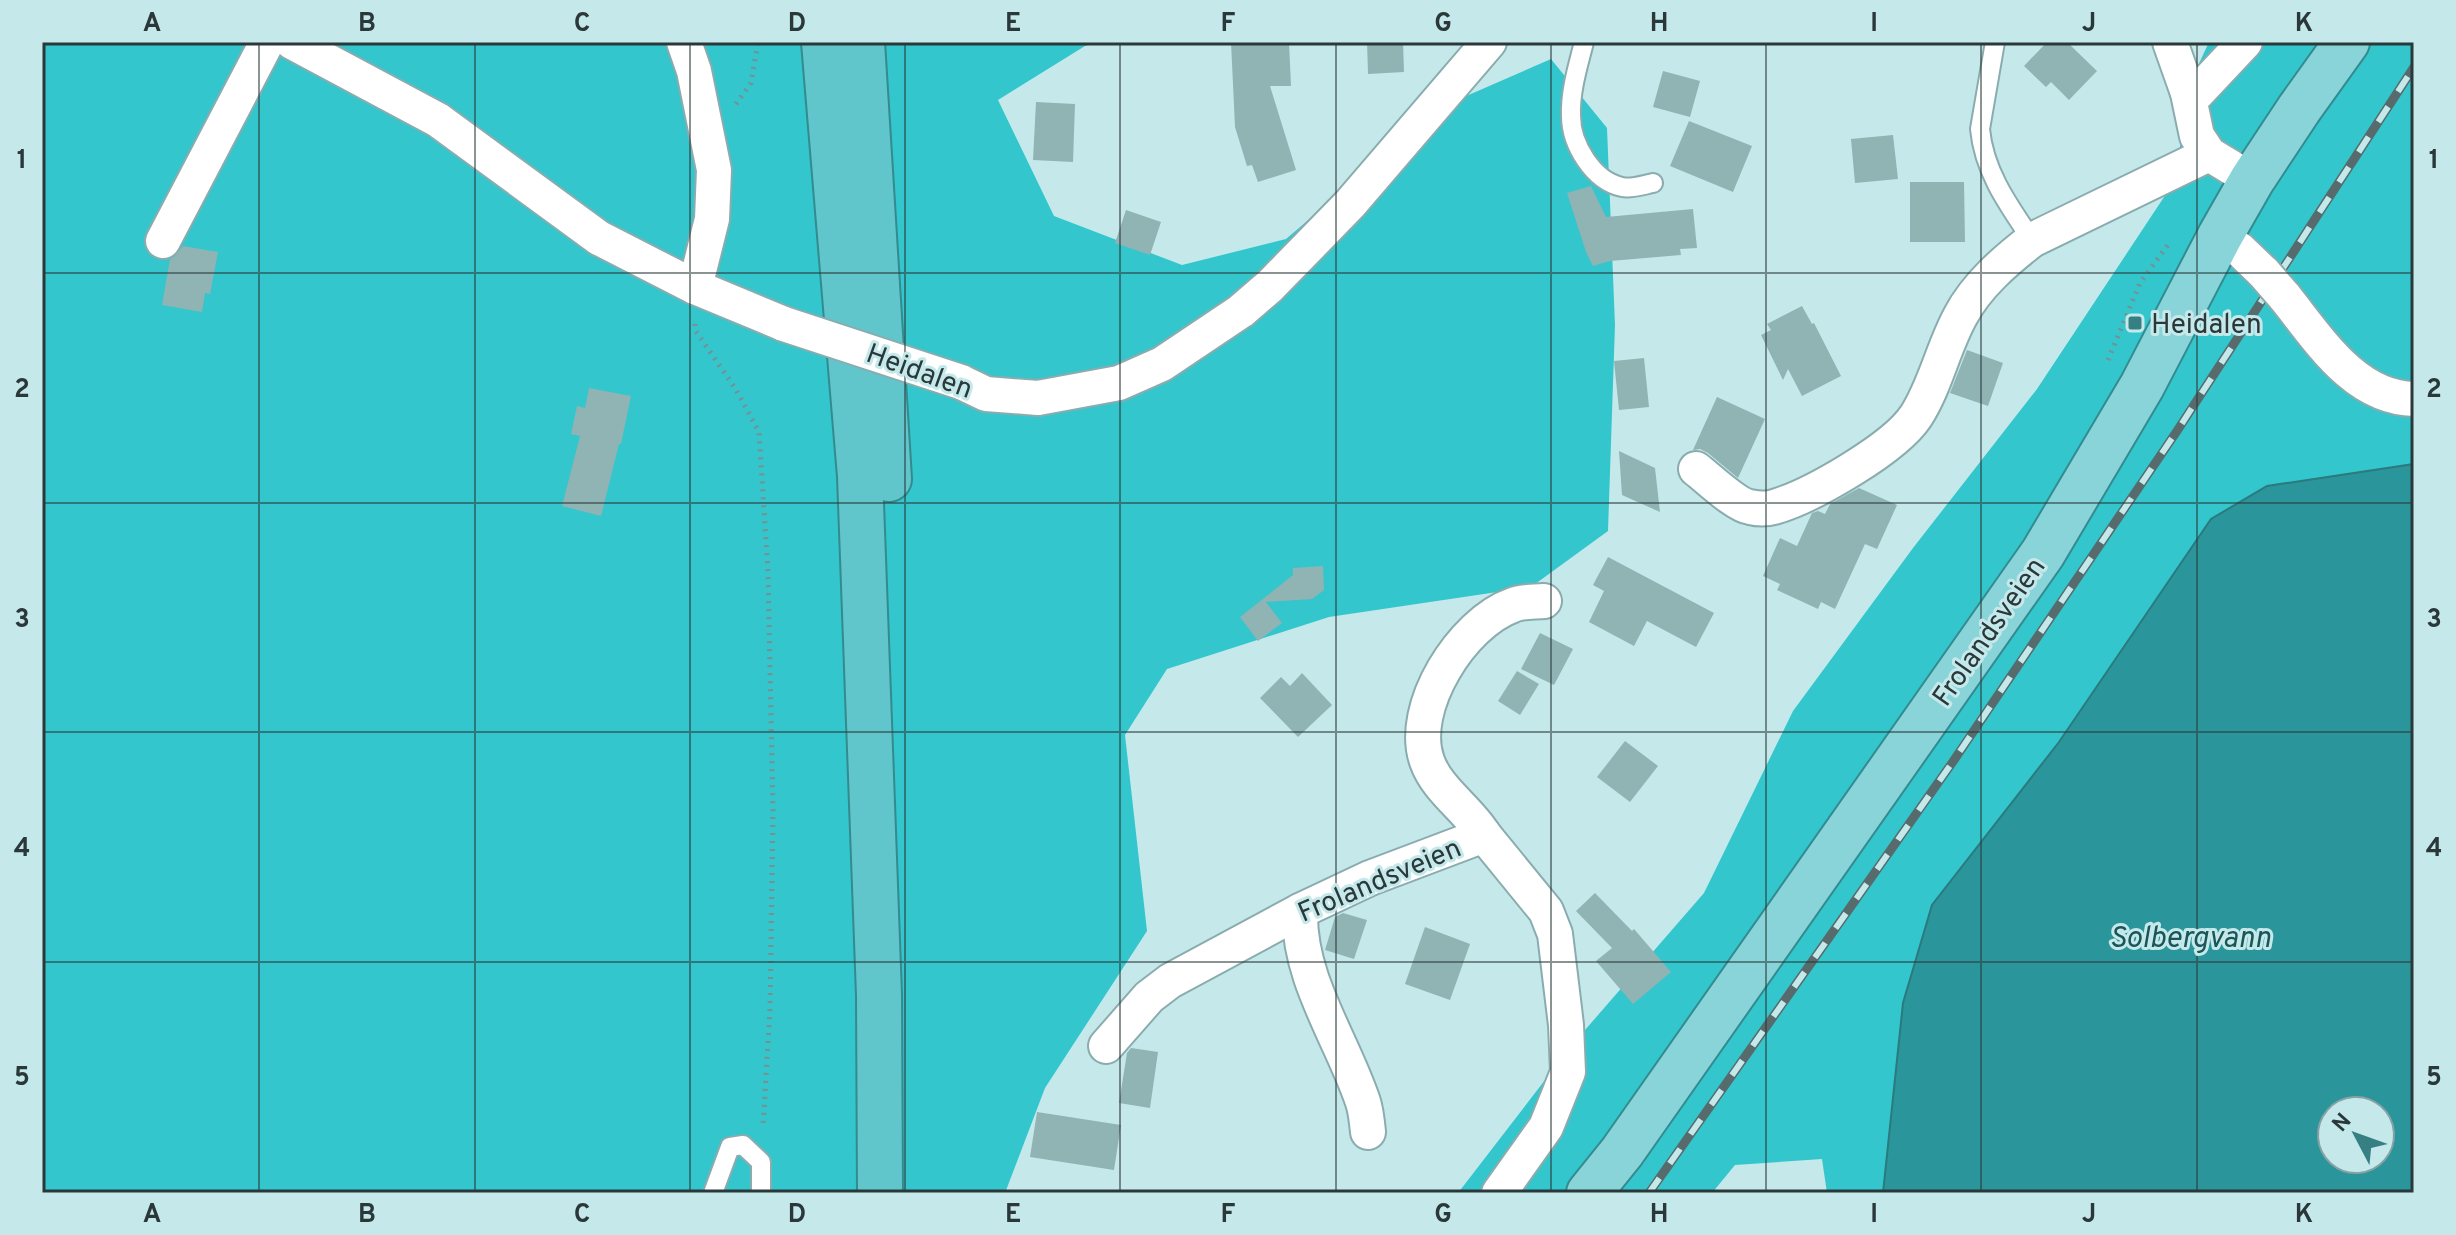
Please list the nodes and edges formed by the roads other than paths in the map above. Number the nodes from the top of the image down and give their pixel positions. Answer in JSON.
{"nodes":[{"id":1,"x":267,"y":42,"type":"edge"},
{"id":2,"x":292,"y":42,"type":"edge"},
{"id":3,"x":684,"y":42,"type":"edge"},
{"id":4,"x":824,"y":42,"type":"edge"},
{"id":5,"x":862,"y":42,"type":"edge"},
{"id":6,"x":1489,"y":42,"type":"edge"},
{"id":7,"x":1584,"y":42,"type":"edge"},
{"id":8,"x":1995,"y":42,"type":"edge"},
{"id":9,"x":2170,"y":42,"type":"edge"},
{"id":10,"x":2245,"y":42,"type":"edge"},
{"id":11,"x":2347,"y":42,"type":"edge"},
{"id":12,"x":2188,"y":93,"type":"junction"},
{"id":13,"x":2209,"y":154,"type":"junction"},
{"id":14,"x":2252,"y":180,"type":"junction"},
{"id":15,"x":1653,"y":183,"type":"dead end"},
{"id":16,"x":2199,"y":234,"type":"junction"},
{"id":17,"x":2032,"y":240,"type":"junction"},
{"id":18,"x":163,"y":241,"type":"dead end"},
{"id":19,"x":695,"y":287,"type":"junction"},
{"id":20,"x":2414,"y":399,"type":"edge"},
{"id":21,"x":1696,"y":469,"type":"dead end"},
{"id":22,"x":1544,"y":601,"type":"dead end"},
{"id":23,"x":1484,"y":835,"type":"junction"},
{"id":24,"x":1300,"y":911,"type":"junction"},
{"id":25,"x":1106,"y":1046,"type":"dead end"},
{"id":26,"x":1368,"y":1132,"type":"dead end"},
{"id":27,"x":713,"y":1193,"type":"edge"},
{"id":28,"x":761,"y":1193,"type":"edge"},
{"id":29,"x":880,"y":1193,"type":"edge"},
{"id":30,"x":906,"y":1193,"type":"edge"},
{"id":31,"x":1499,"y":1193,"type":"edge"},
{"id":32,"x":1589,"y":1193,"type":"edge"}],
"edges":[{"from":1,"to":18,"type":"street"},
{"from":2,"to":19,"type":"street","name":"Heidalen"},
{"from":3,"to":19,"type":"street"},
{"from":4,"to":29,"type":"highway"},
{"from":5,"to":30,"type":"highway"},
{"from":6,"to":19,"type":"street","name":"Heidalen","bridge":true},
{"from":7,"to":15,"type":"lane"},
{"from":8,"to":17,"type":"lane"},
{"from":9,"to":12,"type":"street"},
{"from":10,"to":12,"type":"street"},
{"from":11,"to":14,"type":"main road","name":"Frolandsveien"},
{"from":12,"to":13,"type":"street"},
{"from":13,"to":14,"type":"street"},
{"from":13,"to":17,"type":"street"},
{"from":14,"to":16,"type":"main road","name":"Frolandsveien"},
{"from":16,"to":20,"type":"street"},
{"from":16,"to":32,"type":"main road","name":"Frolandsveien"},
{"from":17,"to":21,"type":"street"},
{"from":22,"to":23,"type":"street"},
{"from":23,"to":24,"type":"street","name":"Frolandsveien"},
{"from":23,"to":31,"type":"street","name":"Frolandsveien"},
{"from":24,"to":25,"type":"street","name":"Frolandsveien"},
{"from":24,"to":26,"type":"street"},
{"from":27,"to":28,"type":"lane"}]}
